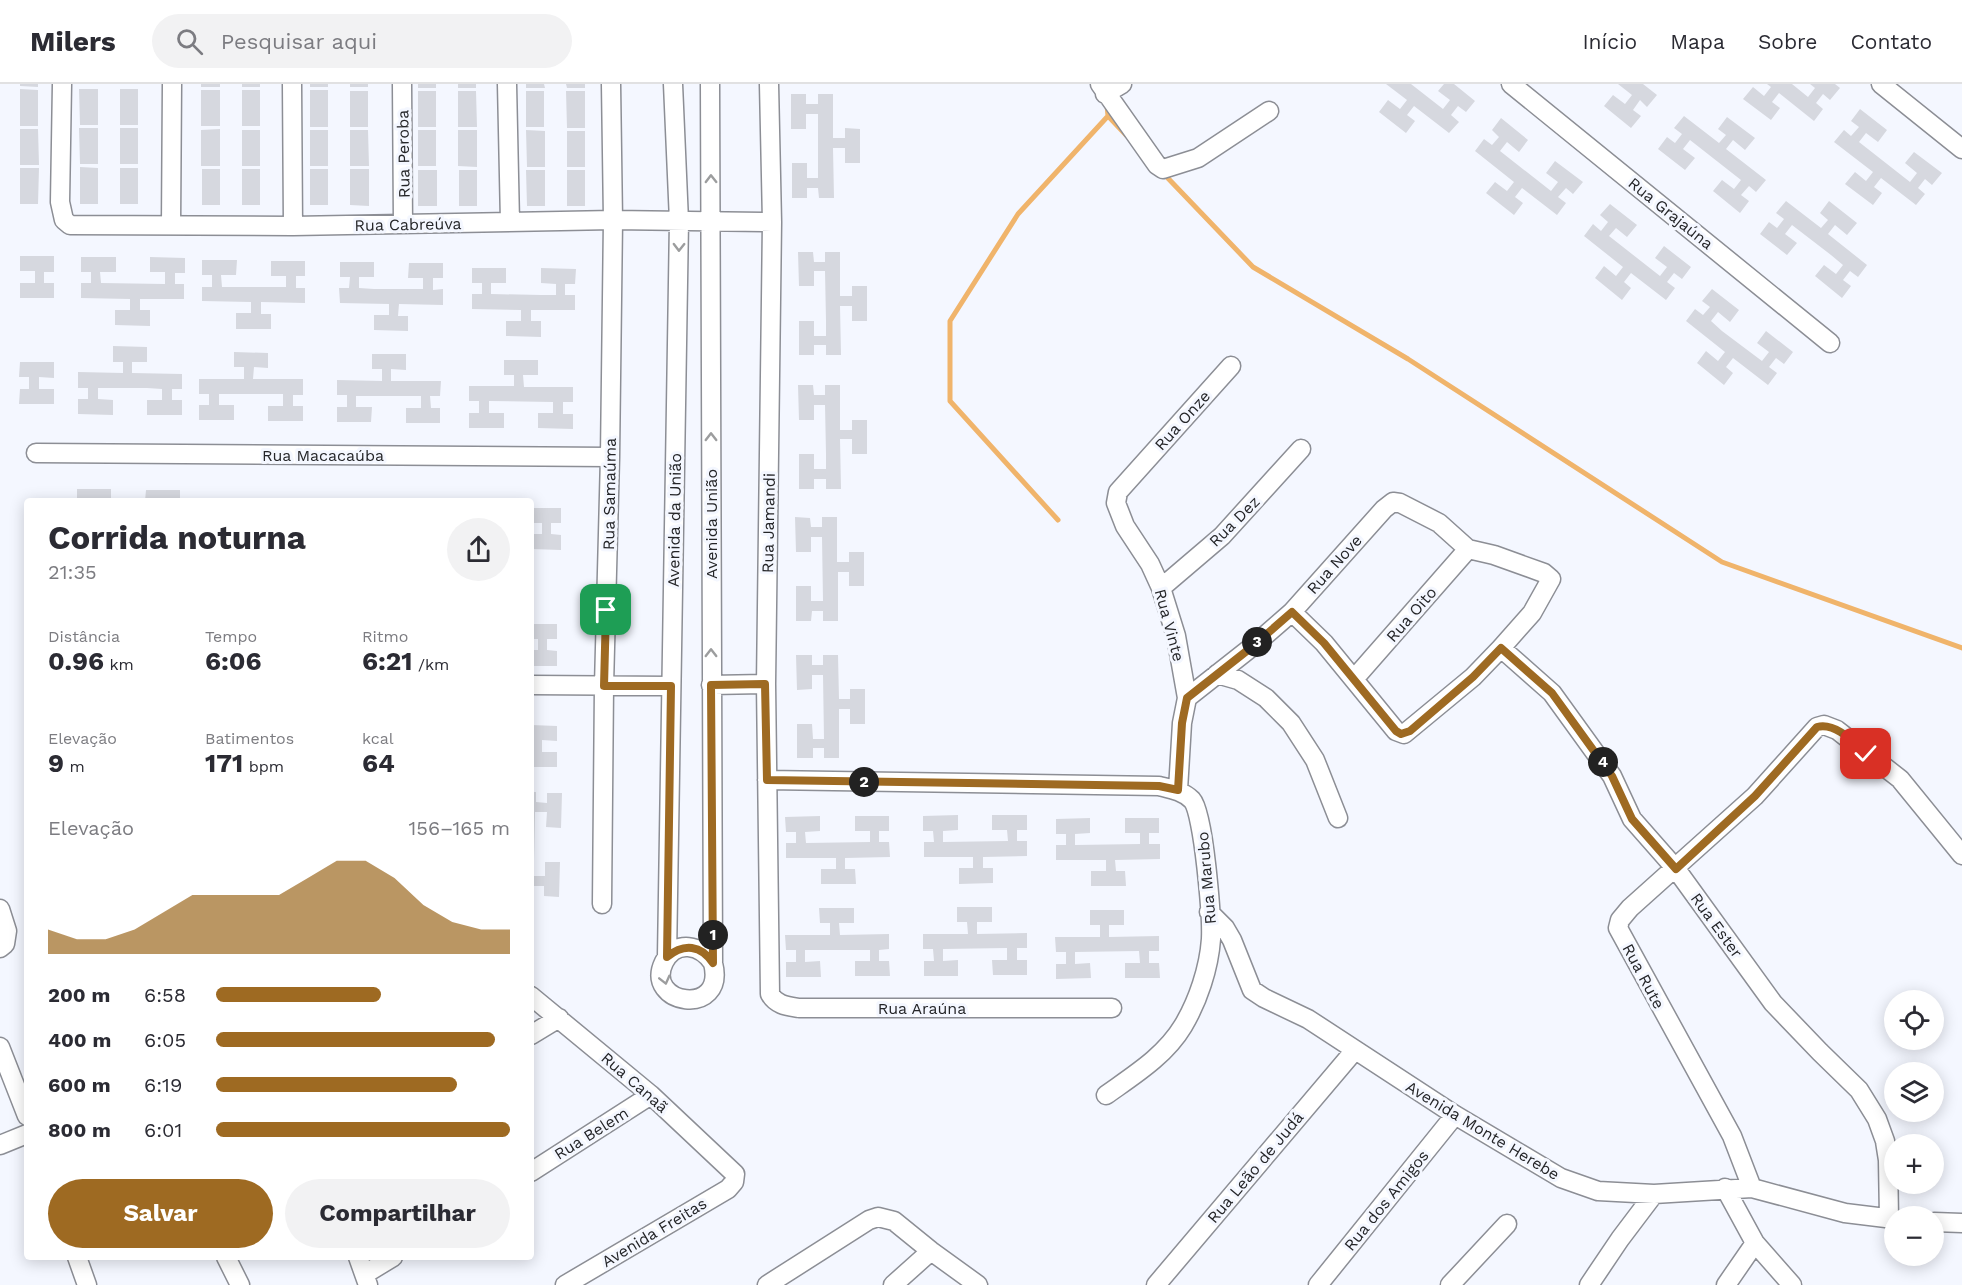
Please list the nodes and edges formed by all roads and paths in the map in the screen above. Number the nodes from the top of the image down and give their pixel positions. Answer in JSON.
{"nodes":[{"id":1,"x":62,"y":84,"type":"edge"},
{"id":2,"x":172,"y":84,"type":"edge"},
{"id":3,"x":292,"y":84,"type":"edge"},
{"id":4,"x":402,"y":84,"type":"edge"},
{"id":5,"x":507,"y":84,"type":"edge"},
{"id":6,"x":611,"y":84,"type":"edge"},
{"id":7,"x":673,"y":84,"type":"edge"},
{"id":8,"x":710,"y":84,"type":"edge"},
{"id":9,"x":769,"y":84,"type":"edge"},
{"id":10,"x":1122,"y":84,"type":"edge"},
{"id":11,"x":1511,"y":84,"type":"edge"},
{"id":12,"x":1881,"y":84,"type":"edge"},
{"id":13,"x":1102,"y":89,"type":"edge"},
{"id":14,"x":1269,"y":111,"type":"dead end"},
{"id":15,"x":1962,"y":148,"type":"edge"},
{"id":16,"x":614,"y":220,"type":"junction"},
{"id":17,"x":679,"y":221,"type":"junction"},
{"id":18,"x":510,"y":222,"type":"junction"},
{"id":19,"x":711,"y":222,"type":"junction"},
{"id":20,"x":772,"y":222,"type":"junction"},
{"id":21,"x":403,"y":224,"type":"junction"},
{"id":22,"x":171,"y":225,"type":"junction"},
{"id":23,"x":293,"y":226,"type":"junction"},
{"id":24,"x":1830,"y":343,"type":"dead end"},
{"id":25,"x":1231,"y":366,"type":"dead end"},
{"id":26,"x":1301,"y":449,"type":"dead end"},
{"id":27,"x":36,"y":453,"type":"dead end"},
{"id":28,"x":610,"y":457,"type":"junction"},
{"id":29,"x":1133,"y":475,"type":"joint"},
{"id":30,"x":1468,"y":549,"type":"junction"},
{"id":31,"x":1161,"y":588,"type":"junction"},
{"id":32,"x":1292,"y":612,"type":"junction"},
{"id":33,"x":1501,"y":648,"type":"junction"},
{"id":34,"x":1217,"y":674,"type":"junction"},
{"id":35,"x":1354,"y":679,"type":"junction"},
{"id":36,"x":765,"y":684,"type":"junction"},
{"id":37,"x":534,"y":685,"type":"edge"},
{"id":38,"x":711,"y":685,"type":"junction"},
{"id":39,"x":604,"y":686,"type":"junction"},
{"id":40,"x":671,"y":686,"type":"junction"},
{"id":41,"x":1187,"y":698,"type":"junction"},
{"id":42,"x":767,"y":780,"type":"junction"},
{"id":43,"x":1178,"y":790,"type":"junction"},
{"id":44,"x":1338,"y":818,"type":"dead end"},
{"id":45,"x":1962,"y":855,"type":"edge"},
{"id":46,"x":1676,"y":869,"type":"junction"},
{"id":47,"x":602,"y":904,"type":"dead end"},
{"id":48,"x":0,"y":909,"type":"edge"},
{"id":49,"x":1209,"y":912,"type":"junction"},
{"id":50,"x":0,"y":948,"type":"edge"},
{"id":51,"x":667,"y":957,"type":"junction"},
{"id":52,"x":770,"y":962,"type":"joint"},
{"id":53,"x":713,"y":963,"type":"junction"},
{"id":54,"x":534,"y":998,"type":"edge"},
{"id":55,"x":1112,"y":1008,"type":"dead end"},
{"id":56,"x":559,"y":1018,"type":"junction"},
{"id":57,"x":534,"y":1033,"type":"edge"},
{"id":58,"x":0,"y":1047,"type":"edge"},
{"id":59,"x":1355,"y":1050,"type":"junction"},
{"id":60,"x":651,"y":1095,"type":"junction"},
{"id":61,"x":1106,"y":1095,"type":"dead end"},
{"id":62,"x":24,"y":1108,"type":"edge"},
{"id":63,"x":1455,"y":1115,"type":"junction"},
{"id":64,"x":24,"y":1135,"type":"edge"},
{"id":65,"x":0,"y":1145,"type":"edge"},
{"id":66,"x":534,"y":1170,"type":"edge"},
{"id":67,"x":735,"y":1174,"type":"joint"},
{"id":68,"x":1725,"y":1188,"type":"junction"},
{"id":69,"x":1752,"y":1188,"type":"junction"},
{"id":70,"x":1654,"y":1194,"type":"junction"},
{"id":71,"x":1891,"y":1206,"type":"edge"},
{"id":72,"x":1884,"y":1218,"type":"edge"},
{"id":73,"x":1944,"y":1222,"type":"edge"},
{"id":74,"x":1962,"y":1223,"type":"edge"},
{"id":75,"x":1507,"y":1224,"type":"dead end"},
{"id":76,"x":1755,"y":1243,"type":"junction"},
{"id":77,"x":931,"y":1251,"type":"junction"},
{"id":78,"x":78,"y":1260,"type":"edge"},
{"id":79,"x":228,"y":1260,"type":"edge"},
{"id":80,"x":359,"y":1260,"type":"edge"},
{"id":81,"x":390,"y":1260,"type":"edge"},
{"id":82,"x":367,"y":1280,"type":"edge"},
{"id":83,"x":87,"y":1285,"type":"edge"},
{"id":84,"x":240,"y":1285,"type":"edge"},
{"id":85,"x":565,"y":1285,"type":"edge"},
{"id":86,"x":767,"y":1285,"type":"edge"},
{"id":87,"x":893,"y":1285,"type":"edge"},
{"id":88,"x":978,"y":1285,"type":"edge"},
{"id":89,"x":1156,"y":1285,"type":"edge"},
{"id":90,"x":1317,"y":1285,"type":"edge"},
{"id":91,"x":1450,"y":1285,"type":"edge"},
{"id":92,"x":1589,"y":1285,"type":"edge"},
{"id":93,"x":1726,"y":1285,"type":"edge"},
{"id":94,"x":1792,"y":1285,"type":"edge"}],
"edges":[{"from":1,"to":22,"type":"street","name":"Rua Cabreúva"},
{"from":2,"to":22,"type":"street"},
{"from":3,"to":23,"type":"street"},
{"from":4,"to":21,"type":"street","name":"Rua Peroba"},
{"from":5,"to":18,"type":"street"},
{"from":6,"to":16,"type":"street","name":"Rua Samaúma"},
{"from":7,"to":17,"type":"street","name":"Avenida da União"},
{"from":19,"to":8,"type":"street","name":"Avenida União","one_way":true},
{"from":9,"to":20,"type":"street","name":"Rua Jamandi"},
{"from":10,"to":13,"type":"street"},
{"from":11,"to":24,"type":"street","name":"Rua Grajaúna"},
{"from":12,"to":15,"type":"street"},
{"from":13,"to":14,"type":"street"},
{"from":16,"to":17,"type":"street","name":"Rua Cabreúva"},
{"from":16,"to":18,"type":"street","name":"Rua Cabreúva"},
{"from":16,"to":28,"type":"street","name":"Rua Samaúma"},
{"from":17,"to":19,"type":"street","name":"Rua Cabreúva"},
{"from":17,"to":40,"type":"street","name":"Avenida da União","one_way":true},
{"from":18,"to":21,"type":"street","name":"Rua Cabreúva"},
{"from":19,"to":20,"type":"street","name":"Rua Cabreúva"},
{"from":38,"to":19,"type":"street","name":"Avenida União","one_way":true},
{"from":20,"to":36,"type":"street","name":"Rua Jamandi"},
{"from":21,"to":23,"type":"street","name":"Rua Cabreúva"},
{"from":22,"to":23,"type":"street","name":"Rua Cabreúva"},
{"from":25,"to":29,"type":"street","name":"Rua Onze"},
{"from":26,"to":31,"type":"street","name":"Rua Dez"},
{"from":27,"to":28,"type":"street","name":"Rua Macacaúba"},
{"from":28,"to":39,"type":"street","name":"Rua Samaúma"},
{"from":29,"to":31,"type":"street","name":"Rua Vinte"},
{"from":30,"to":32,"type":"street","name":"Rua Nove"},
{"from":30,"to":33,"type":"street"},
{"from":30,"to":35,"type":"street","name":"Rua Oito"},
{"from":31,"to":41,"type":"street","name":"Rua Vinte"},
{"from":32,"to":34,"type":"street","name":"Rua Nove"},
{"from":32,"to":35,"type":"street"},
{"from":33,"to":35,"type":"street"},
{"from":33,"to":46,"type":"street","name":"Rua Ester"},
{"from":34,"to":41,"type":"street","name":"Rua Nove"},
{"from":34,"to":44,"type":"street"},
{"from":36,"to":38,"type":"street"},
{"from":36,"to":42,"type":"street","name":"Rua Jamandi"},
{"from":37,"to":39,"type":"street"},
{"from":38,"to":53,"type":"street","name":"Avenida União"},
{"from":39,"to":40,"type":"street"},
{"from":39,"to":47,"type":"street","name":"Rua Samaúma"},
{"from":40,"to":51,"type":"street","name":"Avenida da União"},
{"from":41,"to":43,"type":"street","name":"Rua Vinte"},
{"from":42,"to":43,"type":"street"},
{"from":42,"to":52,"type":"street","name":"Rua Jamandi"},
{"from":43,"to":49,"type":"street","name":"Rua Marubo"},
{"from":45,"to":46,"type":"street","name":"Rua Rute"},
{"from":46,"to":69,"type":"street","name":"Rua Rute"},
{"from":46,"to":71,"type":"street","name":"Rua Ester"},
{"from":48,"to":50,"type":"street"},
{"from":49,"to":59,"type":"street","name":"Avenida Monte Herebe"},
{"from":49,"to":61,"type":"street","name":"Rua Marubo"},
{"from":51,"to":53,"type":"street"},
{"from":51,"to":53,"type":"street","name":"Avenida da União","one_way":true},
{"from":52,"to":55,"type":"street","name":"Rua Araúna"},
{"from":54,"to":56,"type":"street","name":"Rua Canaã"},
{"from":56,"to":57,"type":"street"},
{"from":56,"to":60,"type":"street","name":"Rua Canaã"},
{"from":58,"to":62,"type":"street"},
{"from":59,"to":63,"type":"street","name":"Avenida Monte Herebe"},
{"from":59,"to":89,"type":"street","name":"Rua Leão de Judá"},
{"from":60,"to":66,"type":"street","name":"Rua Belem"},
{"from":60,"to":67,"type":"street","name":"Rua Canaã"},
{"from":63,"to":70,"type":"street","name":"Avenida Monte Herebe"},
{"from":63,"to":90,"type":"street","name":"Rua dos Amigos"},
{"from":64,"to":65,"type":"street"},
{"from":67,"to":85,"type":"street","name":"Avenida Freitas"},
{"from":68,"to":69,"type":"street","name":"Avenida Monte Herebe"},
{"from":68,"to":70,"type":"street","name":"Avenida Monte Herebe"},
{"from":68,"to":76,"type":"street"},
{"from":69,"to":72,"type":"street","name":"Avenida Monte Herebe"},
{"from":70,"to":92,"type":"street"},
{"from":73,"to":74,"type":"street"},
{"from":75,"to":91,"type":"street"},
{"from":76,"to":93,"type":"street"},
{"from":76,"to":94,"type":"street"},
{"from":77,"to":86,"type":"street"},
{"from":77,"to":87,"type":"street"},
{"from":77,"to":88,"type":"street"},
{"from":78,"to":83,"type":"street"},
{"from":79,"to":84,"type":"street"},
{"from":80,"to":82,"type":"street"},
{"from":81,"to":82,"type":"street"}]}
